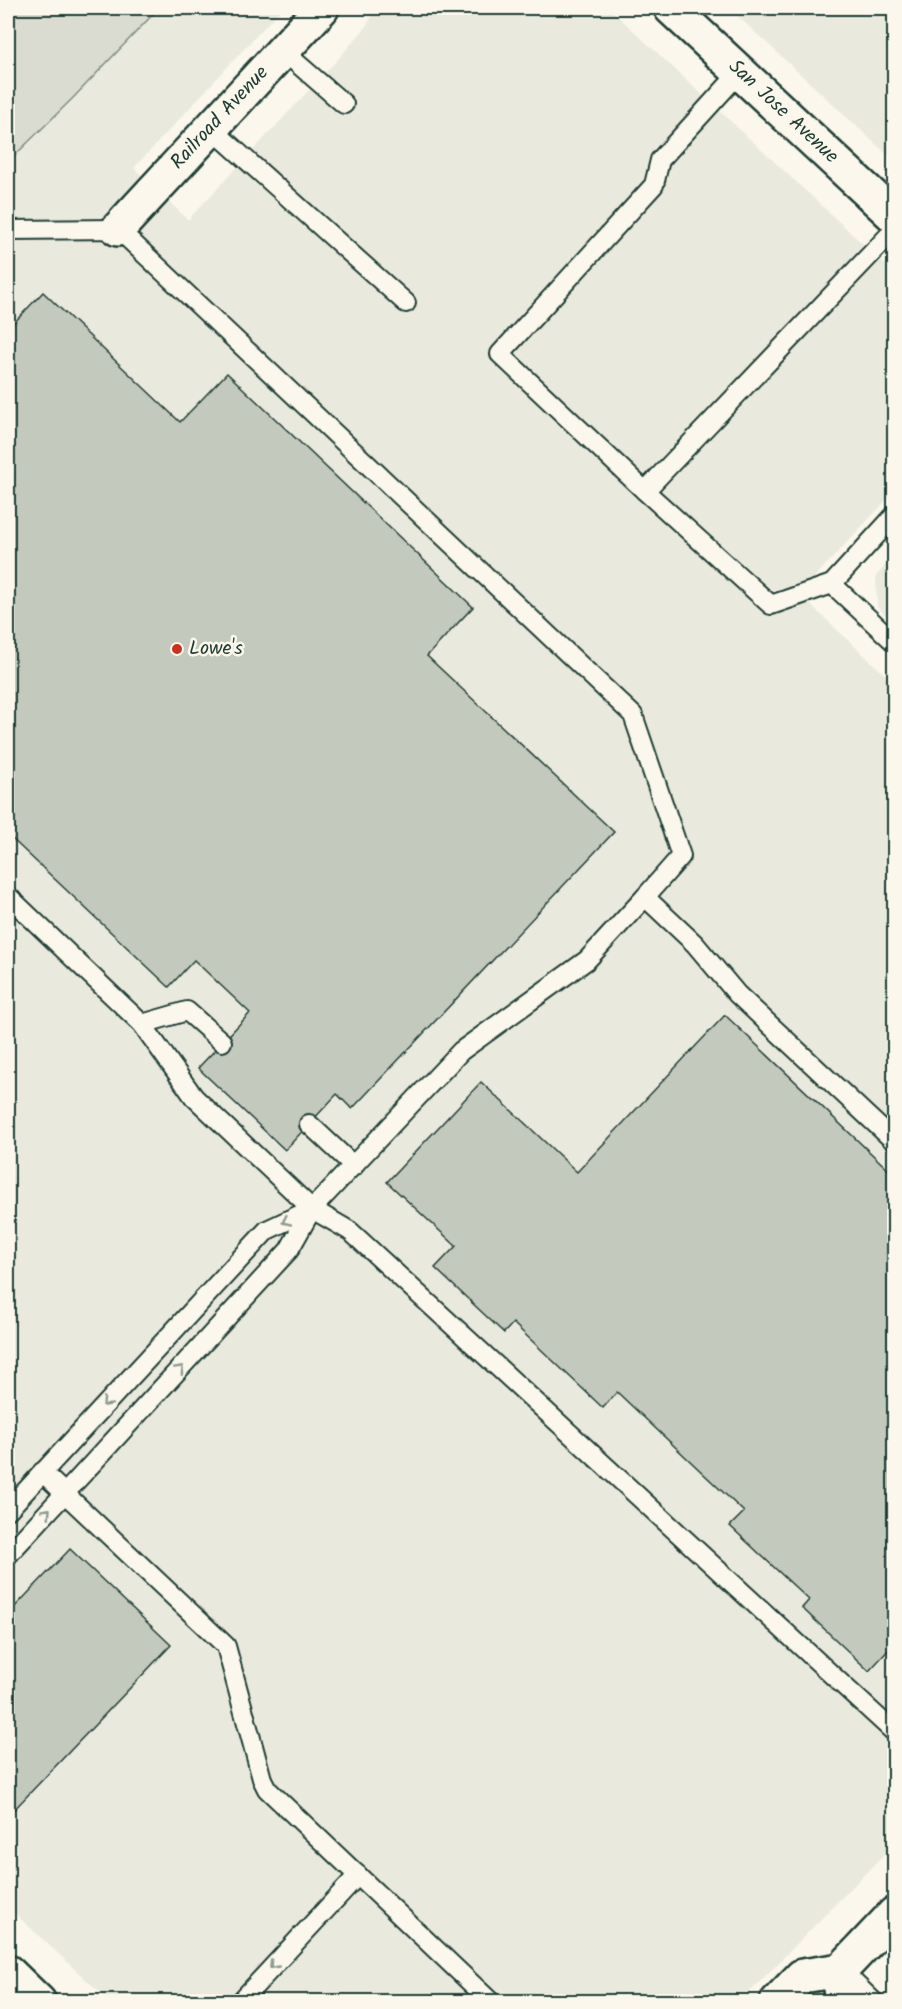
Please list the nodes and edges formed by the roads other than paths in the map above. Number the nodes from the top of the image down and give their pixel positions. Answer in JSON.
{"nodes":[{"id":1,"x":322,"y":8,"type":"edge"},
{"id":2,"x":671,"y":8,"type":"edge"},
{"id":3,"x":283,"y":51,"type":"junction"},
{"id":4,"x":740,"y":72,"type":"junction"},
{"id":5,"x":344,"y":104,"type":"dead end"},
{"id":6,"x":211,"y":128,"type":"junction"},
{"id":7,"x":894,"y":216,"type":"edge"},
{"id":8,"x":118,"y":229,"type":"junction"},
{"id":9,"x":8,"y":230,"type":"edge"},
{"id":10,"x":894,"y":230,"type":"edge"},
{"id":11,"x":406,"y":303,"type":"dead end"},
{"id":12,"x":645,"y":491,"type":"junction"},
{"id":13,"x":894,"y":516,"type":"edge"},
{"id":14,"x":832,"y":584,"type":"junction"},
{"id":15,"x":894,"y":642,"type":"edge"},
{"id":16,"x":8,"y":896,"type":"edge"},
{"id":17,"x":645,"y":897,"type":"junction"},
{"id":18,"x":142,"y":1024,"type":"junction"},
{"id":19,"x":222,"y":1042,"type":"dead end"},
{"id":20,"x":309,"y":1124,"type":"dead end"},
{"id":21,"x":894,"y":1141,"type":"edge"},
{"id":22,"x":354,"y":1166,"type":"junction"},
{"id":23,"x":312,"y":1209,"type":"junction"},
{"id":24,"x":42,"y":1472,"type":"junction"},
{"id":25,"x":65,"y":1493,"type":"junction"},
{"id":26,"x":8,"y":1510,"type":"edge"},
{"id":27,"x":8,"y":1554,"type":"edge"},
{"id":28,"x":894,"y":1732,"type":"edge"},
{"id":29,"x":358,"y":1875,"type":"junction"},
{"id":30,"x":894,"y":1914,"type":"edge"},
{"id":31,"x":8,"y":1972,"type":"edge"},
{"id":32,"x":840,"y":1986,"type":"edge"},
{"id":33,"x":39,"y":2001,"type":"edge"},
{"id":34,"x":240,"y":2001,"type":"edge"},
{"id":35,"x":491,"y":2001,"type":"edge"},
{"id":36,"x":777,"y":2001,"type":"edge"},
{"id":37,"x":874,"y":2001,"type":"edge"}],
"edges":[{"from":1,"to":3,"type":"street","name":"Railroad Avenue"},
{"from":2,"to":4,"type":"street","name":"San Jose Avenue"},
{"from":3,"to":5,"type":"lane"},
{"from":3,"to":6,"type":"street","name":"Railroad Avenue"},
{"from":4,"to":7,"type":"street","name":"San Jose Avenue"},
{"from":4,"to":12,"type":"lane"},
{"from":6,"to":8,"type":"street","name":"Railroad Avenue"},
{"from":6,"to":11,"type":"lane"},
{"from":8,"to":9,"type":"lane"},
{"from":8,"to":17,"type":"lane"},
{"from":10,"to":12,"type":"lane"},
{"from":12,"to":14,"type":"lane"},
{"from":13,"to":14,"type":"lane"},
{"from":14,"to":15,"type":"lane"},
{"from":16,"to":18,"type":"lane"},
{"from":17,"to":21,"type":"lane"},
{"from":17,"to":22,"type":"lane"},
{"from":18,"to":19,"type":"lane"},
{"from":18,"to":23,"type":"lane"},
{"from":20,"to":22,"type":"lane"},
{"from":22,"to":23,"type":"lane"},
{"from":23,"to":24,"type":"lane","one_way":true},
{"from":25,"to":23,"type":"lane","one_way":true},
{"from":23,"to":28,"type":"lane"},
{"from":24,"to":25,"type":"lane"},
{"from":24,"to":26,"type":"lane"},
{"from":27,"to":25,"type":"lane","one_way":true},
{"from":25,"to":29,"type":"lane"},
{"from":29,"to":34,"type":"lane","one_way":true},
{"from":29,"to":35,"type":"lane"},
{"from":30,"to":32,"type":"street"},
{"from":31,"to":33,"type":"street"},
{"from":32,"to":36,"type":"street"},
{"from":32,"to":37,"type":"lane"}]}
